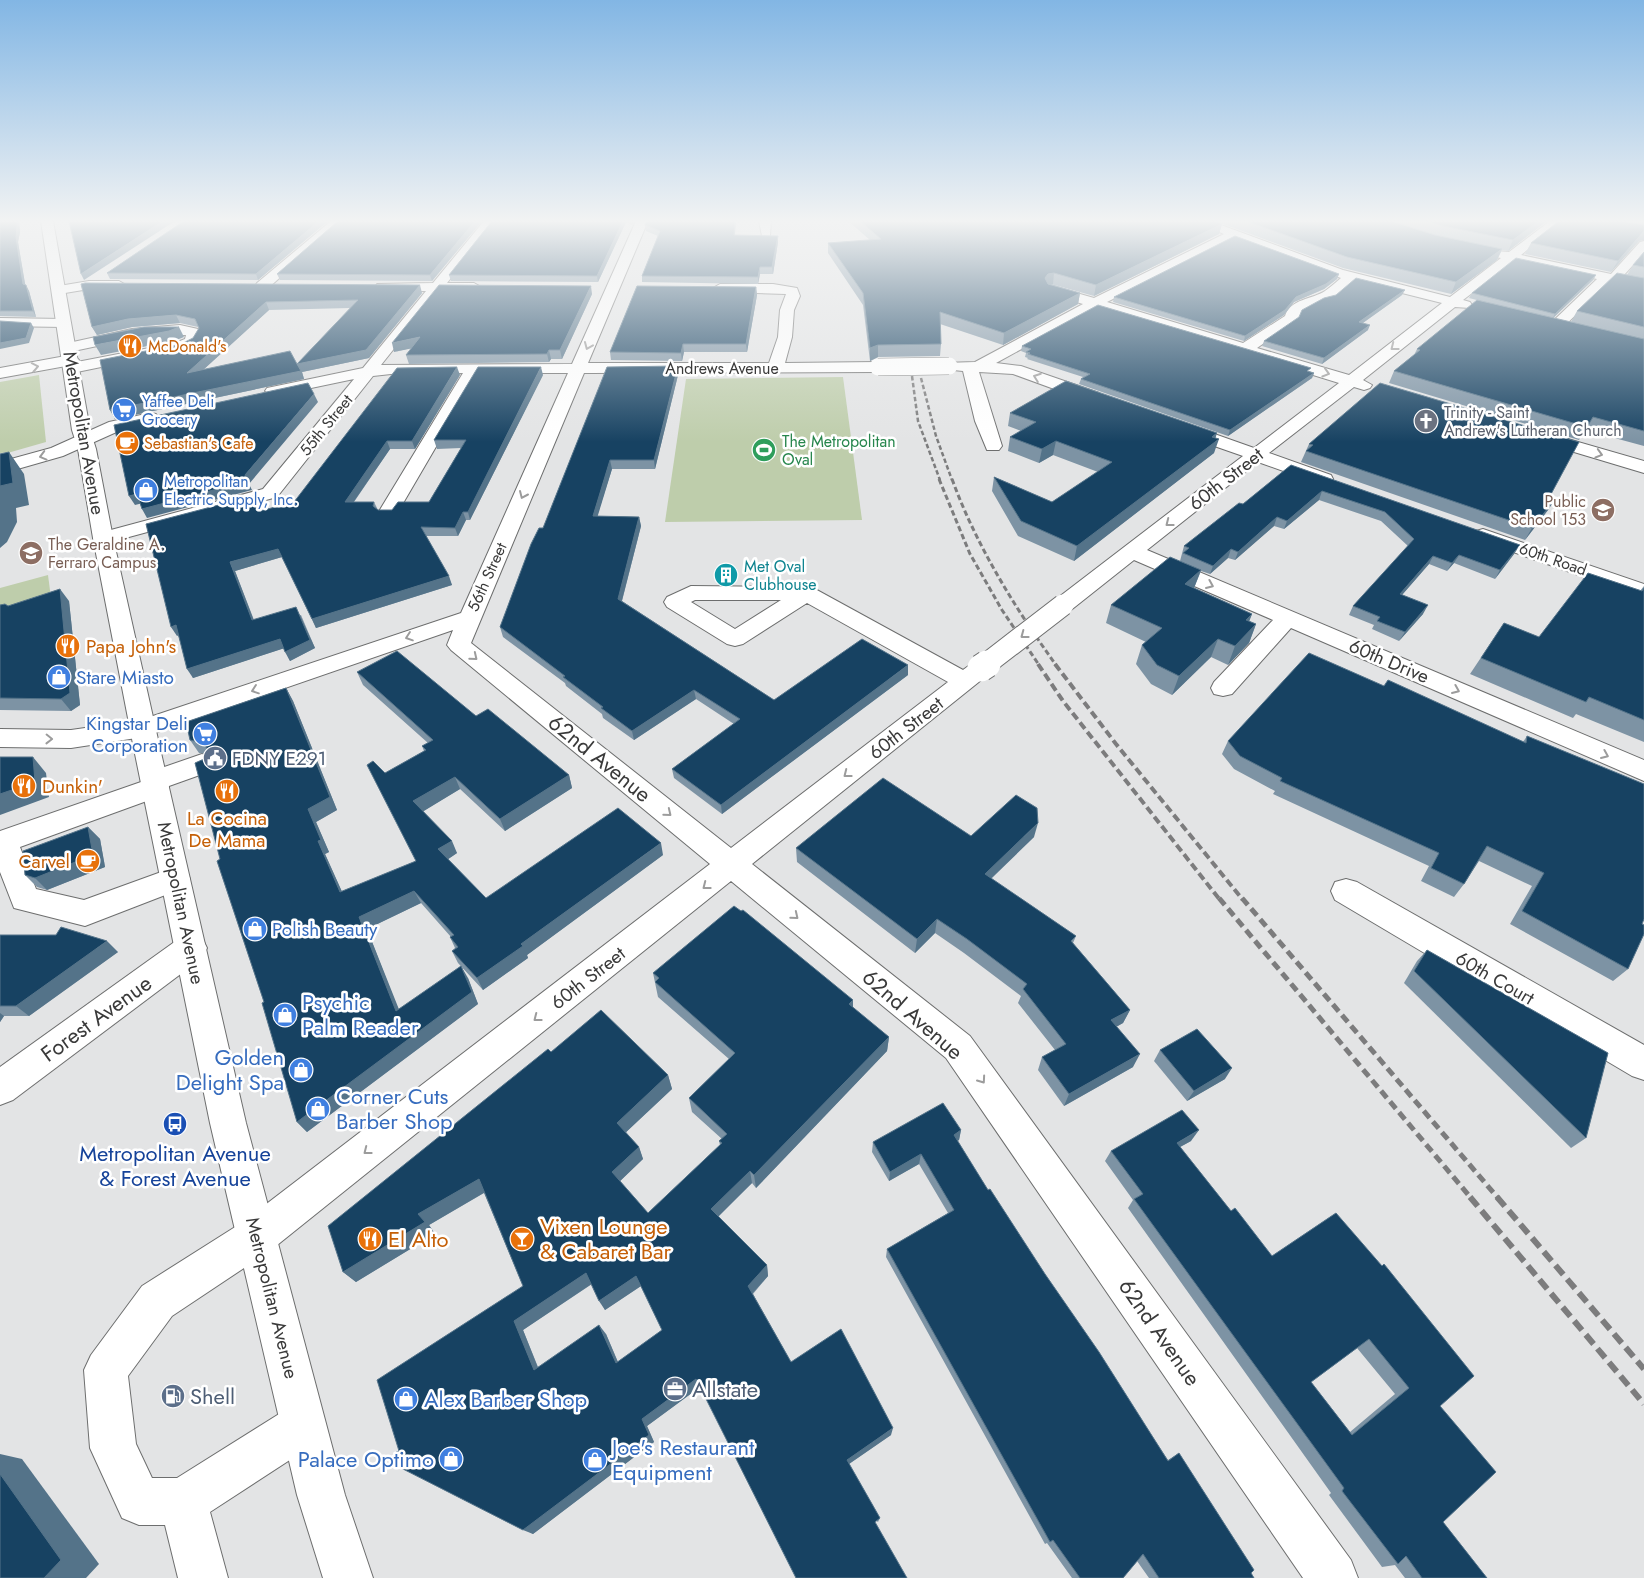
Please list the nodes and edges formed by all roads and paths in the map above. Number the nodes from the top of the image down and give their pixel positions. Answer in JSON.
{"nodes":[{"id":1,"x":59,"y":295,"type":"edge"},
{"id":2,"x":431,"y":295,"type":"edge"},
{"id":3,"x":611,"y":295,"type":"edge"},
{"id":4,"x":793,"y":295,"type":"edge"},
{"id":5,"x":1067,"y":295,"type":"edge"},
{"id":6,"x":1112,"y":295,"type":"edge"},
{"id":7,"x":1328,"y":295,"type":"edge"},
{"id":8,"x":1424,"y":295,"type":"edge"},
{"id":9,"x":1461,"y":295,"type":"edge"},
{"id":10,"x":1592,"y":295,"type":"edge"},
{"id":11,"x":1452,"y":302,"type":"junction"},
{"id":12,"x":1095,"y":303,"type":"junction"},
{"id":13,"x":1479,"y":308,"type":"edge"},
{"id":14,"x":0,"y":322,"type":"edge"},
{"id":15,"x":64,"y":322,"type":"junction"},
{"id":16,"x":1537,"y":322,"type":"edge"},
{"id":17,"x":1556,"y":326,"type":"junction"},
{"id":18,"x":1574,"y":330,"type":"edge"},
{"id":19,"x":1245,"y":349,"type":"junction"},
{"id":20,"x":71,"y":364,"type":"junction"},
{"id":21,"x":975,"y":366,"type":"junction"},
{"id":22,"x":777,"y":367,"type":"junction"},
{"id":23,"x":474,"y":369,"type":"junction"},
{"id":24,"x":578,"y":369,"type":"junction"},
{"id":25,"x":369,"y":372,"type":"junction"},
{"id":26,"x":0,"y":373,"type":"edge"},
{"id":27,"x":1351,"y":381,"type":"junction"},
{"id":28,"x":1380,"y":389,"type":"edge"},
{"id":29,"x":259,"y":394,"type":"edge"},
{"id":30,"x":1106,"y":402,"type":"edge"},
{"id":31,"x":163,"y":416,"type":"edge"},
{"id":32,"x":1170,"y":425,"type":"edge"},
{"id":33,"x":1521,"y":431,"type":"edge"},
{"id":34,"x":84,"y":440,"type":"junction"},
{"id":35,"x":993,"y":446,"type":"dead end"},
{"id":36,"x":1256,"y":456,"type":"junction"},
{"id":37,"x":1644,"y":467,"type":"edge"},
{"id":38,"x":0,"y":468,"type":"edge"},
{"id":39,"x":1338,"y":484,"type":"edge"},
{"id":40,"x":388,"y":513,"type":"edge"},
{"id":41,"x":1468,"y":529,"type":"edge"},
{"id":42,"x":103,"y":538,"type":"junction"},
{"id":43,"x":1134,"y":552,"type":"junction"},
{"id":44,"x":1644,"y":591,"type":"edge"},
{"id":45,"x":807,"y":594,"type":"junction"},
{"id":46,"x":470,"y":617,"type":"junction"},
{"id":47,"x":1288,"y":618,"type":"junction"},
{"id":48,"x":973,"y":674,"type":"junction"},
{"id":49,"x":1223,"y":688,"type":"dead end"},
{"id":50,"x":143,"y":728,"type":"junction"},
{"id":51,"x":0,"y":738,"type":"edge"},
{"id":52,"x":202,"y":764,"type":"edge"},
{"id":53,"x":1644,"y":771,"type":"edge"},
{"id":54,"x":155,"y":784,"type":"junction"},
{"id":55,"x":732,"y":865,"type":"junction"},
{"id":56,"x":175,"y":879,"type":"junction"},
{"id":57,"x":1346,"y":891,"type":"dead end"},
{"id":58,"x":191,"y":948,"type":"junction"},
{"id":59,"x":1644,"y":1064,"type":"edge"},
{"id":60,"x":4,"y":1081,"type":"edge"},
{"id":61,"x":257,"y":1236,"type":"junction"},
{"id":62,"x":303,"y":1425,"type":"junction"},
{"id":63,"x":183,"y":1502,"type":"junction"},
{"id":64,"x":203,"y":1578,"type":"edge"},
{"id":65,"x":348,"y":1578,"type":"edge"},
{"id":66,"x":1333,"y":1578,"type":"edge"}],
"edges":[{"from":1,"to":15,"type":"street","name":"Metropolitan Avenue"},
{"from":2,"to":25,"type":"street","name":"55th Street"},
{"from":3,"to":24,"type":"street","name":"56th Street","one_way":true},
{"from":4,"to":22,"type":"street"},
{"from":5,"to":12,"type":"street"},
{"from":6,"to":12,"type":"street"},
{"from":7,"to":19,"type":"street"},
{"from":8,"to":11,"type":"street"},
{"from":9,"to":11,"type":"street","name":"60th Street"},
{"from":10,"to":17,"type":"street"},
{"from":11,"to":13,"type":"street"},
{"from":11,"to":27,"type":"street","name":"60th Street","one_way":true},
{"from":12,"to":19,"type":"street"},
{"from":12,"to":21,"type":"street"},
{"from":14,"to":15,"type":"street"},
{"from":15,"to":20,"type":"street","name":"Metropolitan Avenue"},
{"from":16,"to":17,"type":"street"},
{"from":17,"to":18,"type":"street"},
{"from":19,"to":27,"type":"street","one_way":true},
{"from":20,"to":20,"type":"street"},
{"from":26,"to":20,"type":"street","one_way":true},
{"from":20,"to":34,"type":"street","name":"Metropolitan Avenue"},
{"from":21,"to":22,"type":"street","name":"Andrews Avenue","bridge":true},
{"from":30,"to":21,"type":"street","one_way":true},
{"from":21,"to":35,"type":"street"},
{"from":22,"to":24,"type":"street","name":"Andrews Avenue"},
{"from":23,"to":24,"type":"street","name":"Andrews Avenue"},
{"from":23,"to":25,"type":"street","name":"Andrews Avenue"},
{"from":23,"to":40,"type":"street"},
{"from":24,"to":46,"type":"street","name":"56th Street","one_way":true},
{"from":25,"to":29,"type":"street","name":"Andrews Avenue"},
{"from":25,"to":42,"type":"street","name":"55th Street"},
{"from":27,"to":28,"type":"street"},
{"from":27,"to":36,"type":"street","name":"60th Street"},
{"from":31,"to":34,"type":"street"},
{"from":32,"to":36,"type":"street"},
{"from":33,"to":37,"type":"street","one_way":true},
{"from":34,"to":38,"type":"street","one_way":true},
{"from":34,"to":42,"type":"street","name":"Metropolitan Avenue"},
{"from":36,"to":39,"type":"street"},
{"from":36,"to":43,"type":"street","name":"60th Street","one_way":true},
{"from":41,"to":44,"type":"street","name":"60th Road"},
{"from":42,"to":50,"type":"street","name":"Metropolitan Avenue"},
{"from":43,"to":47,"type":"street","name":"60th Drive","one_way":true},
{"from":43,"to":48,"type":"street","name":"60th Street","one_way":true,"bridge":true},
{"from":45,"to":45,"type":"street"},
{"from":45,"to":48,"type":"street"},
{"from":46,"to":50,"type":"street","name":"56th Street","one_way":true},
{"from":46,"to":55,"type":"street","name":"62nd Avenue","one_way":true},
{"from":47,"to":49,"type":"street"},
{"from":47,"to":53,"type":"street","name":"60th Drive","one_way":true},
{"from":48,"to":55,"type":"street","name":"60th Street","one_way":true},
{"from":51,"to":50,"type":"street","name":"56th Street","one_way":true},
{"from":50,"to":54,"type":"street","name":"Metropolitan Avenue"},
{"from":52,"to":54,"type":"street"},
{"from":54,"to":56,"type":"street","name":"Metropolitan Avenue"},
{"from":54,"to":56,"type":"street"},
{"from":55,"to":61,"type":"street","name":"60th Street","one_way":true},
{"from":55,"to":66,"type":"street","name":"62nd Avenue","one_way":true},
{"from":56,"to":58,"type":"street","name":"Metropolitan Avenue"},
{"from":57,"to":59,"type":"street","name":"60th Court"},
{"from":58,"to":60,"type":"street","name":"Forest Avenue"},
{"from":58,"to":61,"type":"street","name":"Metropolitan Avenue"},
{"from":61,"to":62,"type":"street","name":"Metropolitan Avenue"},
{"from":61,"to":63,"type":"street","name":"60th Street"},
{"from":62,"to":63,"type":"street"},
{"from":62,"to":65,"type":"street","name":"Metropolitan Avenue"},
{"from":63,"to":64,"type":"street"}]}
